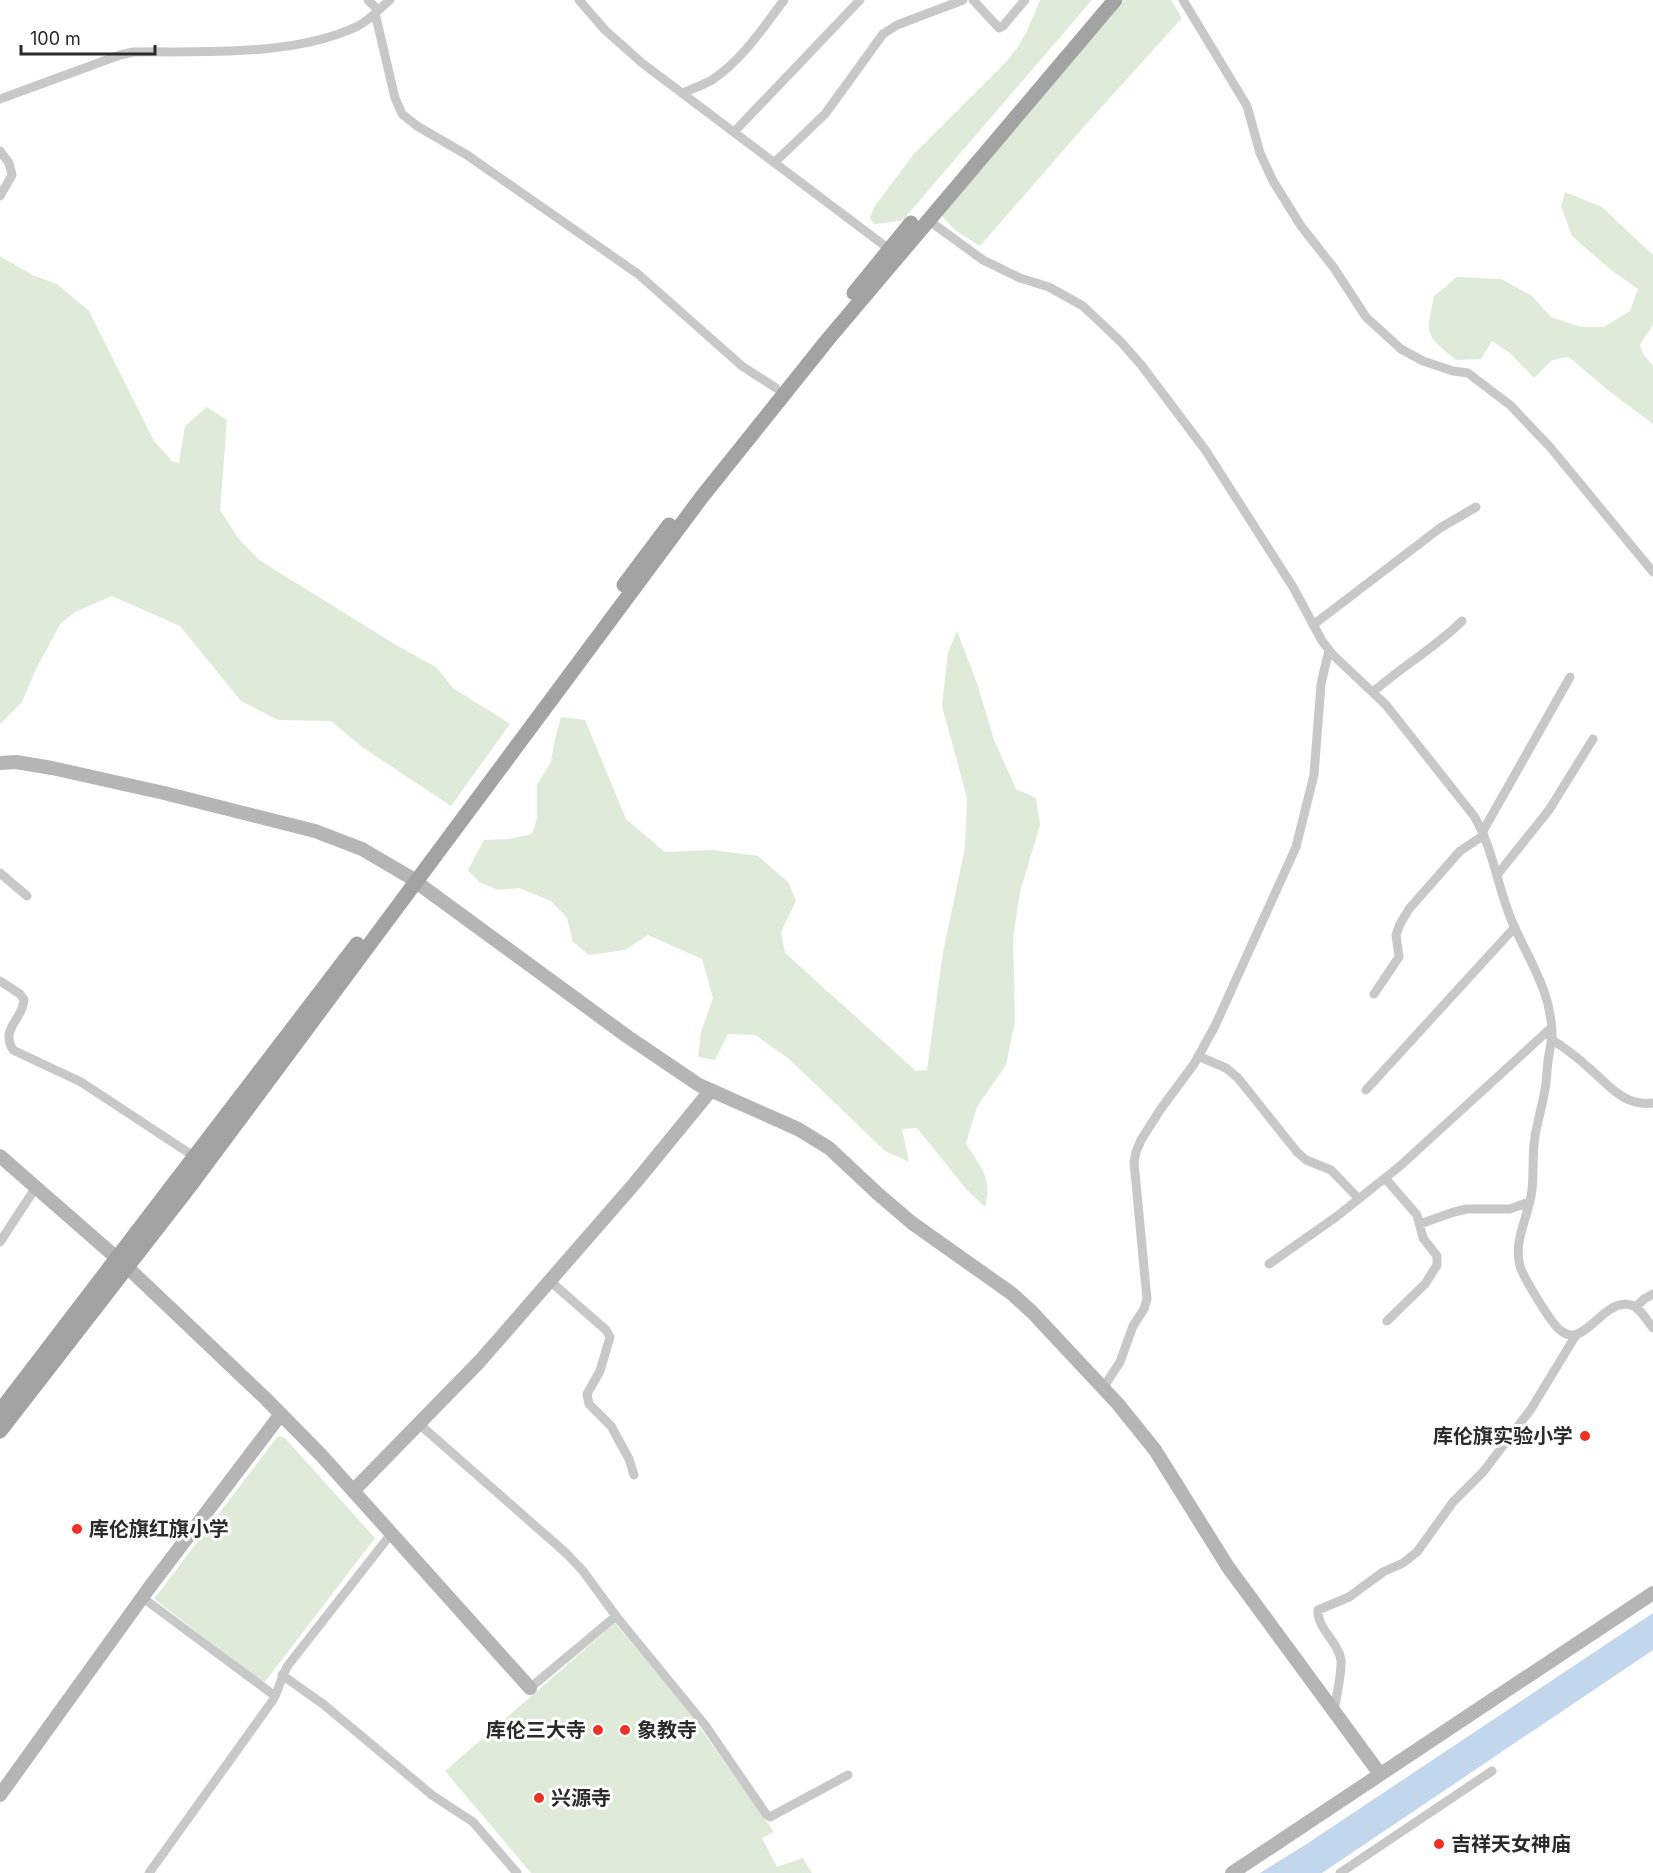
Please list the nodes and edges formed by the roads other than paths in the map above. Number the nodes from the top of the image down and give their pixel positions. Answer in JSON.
{"nodes":[{"id":1,"x":368,"y":0,"type":"edge"},
{"id":2,"x":390,"y":0,"type":"edge"},
{"id":3,"x":579,"y":0,"type":"edge"},
{"id":4,"x":784,"y":0,"type":"edge"},
{"id":5,"x":860,"y":0,"type":"edge"},
{"id":6,"x":963,"y":0,"type":"edge"},
{"id":7,"x":973,"y":0,"type":"edge"},
{"id":8,"x":1025,"y":0,"type":"edge"},
{"id":9,"x":1103,"y":0,"type":"edge"},
{"id":10,"x":1115,"y":0,"type":"edge"},
{"id":11,"x":1183,"y":0,"type":"edge"},
{"id":12,"x":376,"y":12,"type":"junction"},
{"id":13,"x":682,"y":93,"type":"junction"},
{"id":14,"x":0,"y":99,"type":"edge"},
{"id":15,"x":734,"y":132,"type":"junction"},
{"id":16,"x":0,"y":151,"type":"edge"},
{"id":17,"x":775,"y":162,"type":"junction"},
{"id":18,"x":0,"y":196,"type":"edge"},
{"id":19,"x":928,"y":219,"type":"junction"},
{"id":20,"x":890,"y":249,"type":"junction"},
{"id":21,"x":776,"y":388,"type":"junction"},
{"id":22,"x":1476,"y":507,"type":"dead end"},
{"id":23,"x":1653,"y":572,"type":"edge"},
{"id":24,"x":1462,"y":621,"type":"dead end"},
{"id":25,"x":1313,"y":624,"type":"junction"},
{"id":26,"x":1329,"y":650,"type":"junction"},
{"id":27,"x":1570,"y":677,"type":"dead end"},
{"id":28,"x":1373,"y":692,"type":"junction"},
{"id":29,"x":1593,"y":740,"type":"dead end"},
{"id":30,"x":0,"y":763,"type":"edge"},
{"id":31,"x":1483,"y":833,"type":"junction"},
{"id":32,"x":0,"y":873,"type":"edge"},
{"id":33,"x":1497,"y":875,"type":"junction"},
{"id":34,"x":412,"y":879,"type":"junction"},
{"id":35,"x":27,"y":896,"type":"dead end"},
{"id":36,"x":1515,"y":927,"type":"junction"},
{"id":37,"x":0,"y":981,"type":"edge"},
{"id":38,"x":1374,"y":994,"type":"dead end"},
{"id":39,"x":1551,"y":1028,"type":"junction"},
{"id":40,"x":1551,"y":1039,"type":"junction"},
{"id":41,"x":1198,"y":1056,"type":"junction"},
{"id":42,"x":711,"y":1090,"type":"junction"},
{"id":43,"x":1366,"y":1090,"type":"dead end"},
{"id":44,"x":1653,"y":1103,"type":"edge"},
{"id":45,"x":0,"y":1156,"type":"edge"},
{"id":46,"x":195,"y":1157,"type":"junction"},
{"id":47,"x":1385,"y":1178,"type":"junction"},
{"id":48,"x":36,"y":1187,"type":"junction"},
{"id":49,"x":1358,"y":1198,"type":"junction"},
{"id":50,"x":1529,"y":1202,"type":"junction"},
{"id":51,"x":1420,"y":1224,"type":"junction"},
{"id":52,"x":0,"y":1242,"type":"edge"},
{"id":53,"x":122,"y":1262,"type":"junction"},
{"id":54,"x":1269,"y":1264,"type":"dead end"},
{"id":55,"x":550,"y":1281,"type":"junction"},
{"id":56,"x":1653,"y":1294,"type":"edge"},
{"id":57,"x":1636,"y":1307,"type":"junction"},
{"id":58,"x":1387,"y":1321,"type":"dead end"},
{"id":59,"x":1653,"y":1328,"type":"edge"},
{"id":60,"x":1576,"y":1335,"type":"junction"},
{"id":61,"x":1103,"y":1388,"type":"junction"},
{"id":62,"x":0,"y":1411,"type":"edge"},
{"id":63,"x":281,"y":1414,"type":"junction"},
{"id":64,"x":419,"y":1424,"type":"junction"},
{"id":65,"x":0,"y":1431,"type":"edge"},
{"id":66,"x":634,"y":1475,"type":"dead end"},
{"id":67,"x":353,"y":1491,"type":"junction"},
{"id":68,"x":391,"y":1534,"type":"junction"},
{"id":69,"x":1653,"y":1593,"type":"edge"},
{"id":70,"x":143,"y":1598,"type":"junction"},
{"id":71,"x":616,"y":1616,"type":"junction"},
{"id":72,"x":282,"y":1675,"type":"junction"},
{"id":73,"x":530,"y":1688,"type":"joint"},
{"id":74,"x":274,"y":1696,"type":"junction"},
{"id":75,"x":1334,"y":1712,"type":"junction"},
{"id":76,"x":1492,"y":1771,"type":"dead end"},
{"id":77,"x":1380,"y":1774,"type":"junction"},
{"id":78,"x":848,"y":1775,"type":"dead end"},
{"id":79,"x":0,"y":1795,"type":"edge"},
{"id":80,"x":149,"y":1873,"type":"edge"},
{"id":81,"x":517,"y":1873,"type":"edge"},
{"id":82,"x":1232,"y":1873,"type":"edge"},
{"id":83,"x":1340,"y":1873,"type":"edge"}],
"edges":[{"from":1,"to":12,"type":"street"},
{"from":2,"to":12,"type":"street"},
{"from":3,"to":13,"type":"street"},
{"from":4,"to":13,"type":"street"},
{"from":5,"to":15,"type":"street"},
{"from":6,"to":17,"type":"street"},
{"from":7,"to":8,"type":"street"},
{"from":9,"to":20,"type":"main road"},
{"from":10,"to":19,"type":"main road"},
{"from":11,"to":23,"type":"street"},
{"from":12,"to":14,"type":"street"},
{"from":12,"to":21,"type":"street"},
{"from":13,"to":15,"type":"street"},
{"from":15,"to":17,"type":"street"},
{"from":16,"to":18,"type":"street"},
{"from":17,"to":20,"type":"street"},
{"from":19,"to":25,"type":"street"},
{"from":19,"to":34,"type":"main road"},
{"from":20,"to":21,"type":"main road"},
{"from":21,"to":34,"type":"main road"},
{"from":22,"to":25,"type":"street"},
{"from":24,"to":28,"type":"street"},
{"from":25,"to":26,"type":"street"},
{"from":26,"to":28,"type":"street"},
{"from":26,"to":41,"type":"street"},
{"from":27,"to":31,"type":"street"},
{"from":28,"to":31,"type":"street"},
{"from":29,"to":33,"type":"street"},
{"from":30,"to":34,"type":"street"},
{"from":31,"to":33,"type":"street"},
{"from":31,"to":38,"type":"street"},
{"from":32,"to":35,"type":"street"},
{"from":33,"to":36,"type":"street"},
{"from":34,"to":42,"type":"street"},
{"from":34,"to":46,"type":"main road"},
{"from":34,"to":53,"type":"main road"},
{"from":36,"to":39,"type":"street"},
{"from":36,"to":43,"type":"street"},
{"from":37,"to":46,"type":"street"},
{"from":39,"to":40,"type":"street"},
{"from":39,"to":47,"type":"street"},
{"from":40,"to":44,"type":"street"},
{"from":40,"to":50,"type":"street"},
{"from":41,"to":49,"type":"street"},
{"from":41,"to":61,"type":"street"},
{"from":42,"to":55,"type":"street"},
{"from":42,"to":61,"type":"street"},
{"from":45,"to":48,"type":"street"},
{"from":46,"to":53,"type":"main road"},
{"from":47,"to":49,"type":"street"},
{"from":47,"to":51,"type":"street"},
{"from":48,"to":52,"type":"street"},
{"from":48,"to":53,"type":"street"},
{"from":49,"to":54,"type":"street"},
{"from":50,"to":51,"type":"street"},
{"from":50,"to":60,"type":"street"},
{"from":51,"to":58,"type":"street"},
{"from":53,"to":62,"type":"main road"},
{"from":53,"to":63,"type":"street"},
{"from":53,"to":65,"type":"main road"},
{"from":55,"to":64,"type":"street"},
{"from":55,"to":66,"type":"street"},
{"from":56,"to":57,"type":"street"},
{"from":57,"to":59,"type":"street"},
{"from":57,"to":60,"type":"street"},
{"from":60,"to":75,"type":"street"},
{"from":61,"to":75,"type":"street"},
{"from":63,"to":67,"type":"street"},
{"from":63,"to":70,"type":"street"},
{"from":64,"to":67,"type":"street"},
{"from":64,"to":71,"type":"street"},
{"from":67,"to":68,"type":"street"},
{"from":68,"to":72,"type":"street"},
{"from":68,"to":73,"type":"street"},
{"from":69,"to":77,"type":"street"},
{"from":70,"to":74,"type":"street"},
{"from":70,"to":79,"type":"street"},
{"from":71,"to":73,"type":"street"},
{"from":71,"to":78,"type":"street"},
{"from":72,"to":74,"type":"street"},
{"from":72,"to":81,"type":"street"},
{"from":74,"to":80,"type":"street"},
{"from":75,"to":77,"type":"street"},
{"from":76,"to":83,"type":"street"},
{"from":77,"to":82,"type":"street"}]}
